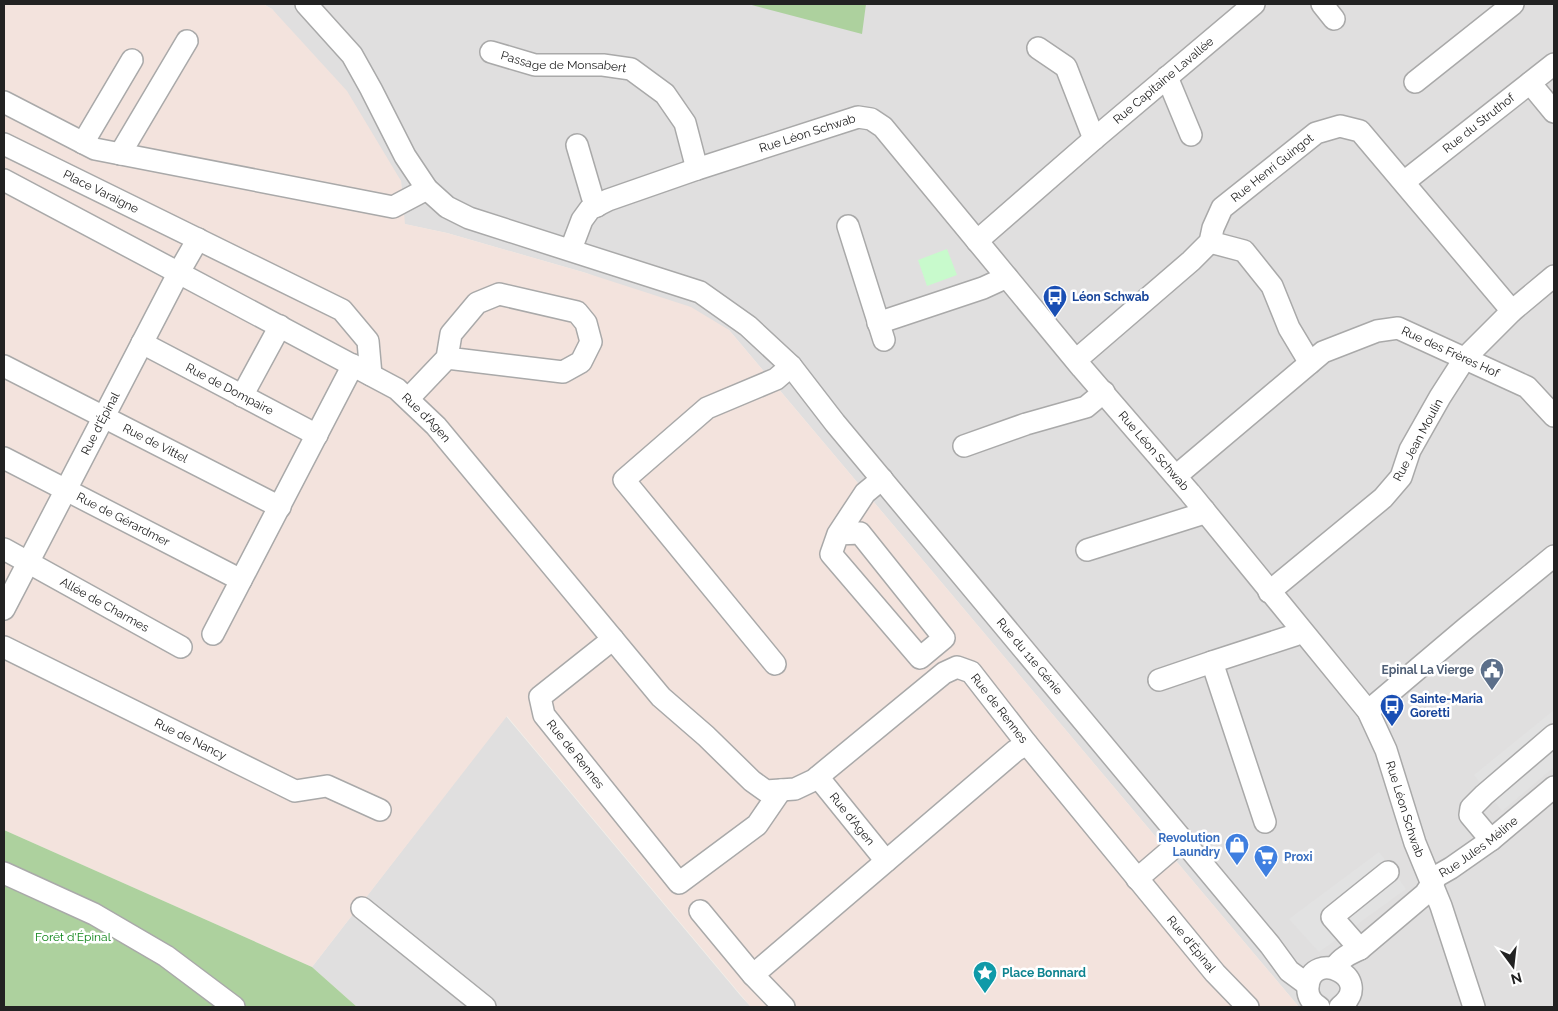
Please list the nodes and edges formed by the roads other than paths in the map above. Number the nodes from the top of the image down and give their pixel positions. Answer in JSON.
{"nodes":[{"id":1,"x":306,"y":4,"type":"edge"},
{"id":2,"x":1254,"y":4,"type":"edge"},
{"id":3,"x":1513,"y":4,"type":"edge"},
{"id":4,"x":1229,"y":12,"type":"edge"},
{"id":5,"x":187,"y":41,"type":"dead end"},
{"id":6,"x":1038,"y":48,"type":"dead end"},
{"id":7,"x":491,"y":52,"type":"dead end"},
{"id":8,"x":132,"y":60,"type":"dead end"},
{"id":9,"x":1554,"y":64,"type":"edge"},
{"id":10,"x":1167,"y":77,"type":"junction"},
{"id":11,"x":1415,"y":82,"type":"dead end"},
{"id":12,"x":1530,"y":83,"type":"junction"},
{"id":13,"x":4,"y":102,"type":"edge"},
{"id":14,"x":1554,"y":112,"type":"edge"},
{"id":15,"x":1191,"y":135,"type":"dead end"},
{"id":16,"x":1094,"y":139,"type":"junction"},
{"id":17,"x":83,"y":143,"type":"junction"},
{"id":18,"x":577,"y":145,"type":"dead end"},
{"id":19,"x":13,"y":148,"type":"edge"},
{"id":20,"x":120,"y":154,"type":"junction"},
{"id":21,"x":697,"y":169,"type":"junction"},
{"id":22,"x":5,"y":180,"type":"edge"},
{"id":23,"x":1404,"y":182,"type":"junction"},
{"id":24,"x":427,"y":189,"type":"junction"},
{"id":25,"x":597,"y":206,"type":"junction"},
{"id":26,"x":848,"y":226,"type":"dead end"},
{"id":27,"x":198,"y":239,"type":"junction"},
{"id":28,"x":977,"y":241,"type":"junction"},
{"id":29,"x":1210,"y":242,"type":"junction"},
{"id":30,"x":571,"y":250,"type":"junction"},
{"id":31,"x":179,"y":272,"type":"junction"},
{"id":32,"x":1554,"y":276,"type":"edge"},
{"id":33,"x":1007,"y":277,"type":"junction"},
{"id":34,"x":1512,"y":311,"type":"junction"},
{"id":35,"x":280,"y":326,"type":"junction"},
{"id":36,"x":142,"y":343,"type":"junction"},
{"id":37,"x":447,"y":358,"type":"junction"},
{"id":38,"x":1465,"y":358,"type":"junction"},
{"id":39,"x":1076,"y":360,"type":"junction"},
{"id":40,"x":1310,"y":363,"type":"junction"},
{"id":41,"x":4,"y":366,"type":"edge"},
{"id":42,"x":791,"y":366,"type":"junction"},
{"id":43,"x":362,"y":370,"type":"junction"},
{"id":44,"x":1104,"y":392,"type":"junction"},
{"id":45,"x":242,"y":396,"type":"junction"},
{"id":46,"x":408,"y":399,"type":"junction"},
{"id":47,"x":104,"y":416,"type":"junction"},
{"id":48,"x":1554,"y":416,"type":"edge"},
{"id":49,"x":317,"y":435,"type":"junction"},
{"id":50,"x":964,"y":446,"type":"dead end"},
{"id":51,"x":4,"y":458,"type":"edge"},
{"id":52,"x":1176,"y":476,"type":"junction"},
{"id":53,"x":882,"y":479,"type":"junction"},
{"id":54,"x":66,"y":490,"type":"junction"},
{"id":55,"x":280,"y":507,"type":"junction"},
{"id":56,"x":1204,"y":510,"type":"junction"},
{"id":57,"x":838,"y":534,"type":"junction"},
{"id":58,"x":4,"y":549,"type":"edge"},
{"id":59,"x":1088,"y":550,"type":"dead end"},
{"id":60,"x":1554,"y":556,"type":"edge"},
{"id":61,"x":28,"y":562,"type":"junction"},
{"id":62,"x":242,"y":580,"type":"junction"},
{"id":63,"x":1270,"y":592,"type":"junction"},
{"id":64,"x":4,"y":608,"type":"edge"},
{"id":65,"x":1301,"y":630,"type":"junction"},
{"id":66,"x":213,"y":634,"type":"dead end"},
{"id":67,"x":613,"y":639,"type":"junction"},
{"id":68,"x":4,"y":647,"type":"edge"},
{"id":69,"x":181,"y":647,"type":"dead end"},
{"id":70,"x":1212,"y":662,"type":"junction"},
{"id":71,"x":775,"y":664,"type":"dead end"},
{"id":72,"x":1159,"y":680,"type":"dead end"},
{"id":73,"x":1368,"y":711,"type":"junction"},
{"id":74,"x":1554,"y":736,"type":"edge"},
{"id":75,"x":1027,"y":744,"type":"junction"},
{"id":76,"x":818,"y":777,"type":"junction"},
{"id":77,"x":1554,"y":787,"type":"edge"},
{"id":78,"x":780,"y":790,"type":"junction"},
{"id":79,"x":380,"y":810,"type":"dead end"},
{"id":80,"x":1265,"y":822,"type":"dead end"},
{"id":81,"x":1182,"y":839,"type":"junction"},
{"id":82,"x":1491,"y":840,"type":"junction"},
{"id":83,"x":886,"y":861,"type":"junction"},
{"id":84,"x":1388,"y":872,"type":"dead end"},
{"id":85,"x":4,"y":873,"type":"edge"},
{"id":86,"x":1137,"y":879,"type":"junction"},
{"id":87,"x":1432,"y":885,"type":"junction"},
{"id":88,"x":362,"y":908,"type":"dead end"},
{"id":89,"x":700,"y":911,"type":"dead end"},
{"id":90,"x":1360,"y":949,"type":"junction"},
{"id":91,"x":753,"y":974,"type":"junction"},
{"id":92,"x":1328,"y":975,"type":"junction"},
{"id":93,"x":1345,"y":1005,"type":"edge"},
{"id":94,"x":234,"y":1007,"type":"edge"},
{"id":95,"x":485,"y":1007,"type":"edge"},
{"id":96,"x":784,"y":1007,"type":"edge"},
{"id":97,"x":1248,"y":1007,"type":"edge"},
{"id":98,"x":1318,"y":1007,"type":"edge"},
{"id":99,"x":1474,"y":1007,"type":"edge"}],
"edges":[{"from":1,"to":24,"type":"street","name":"Rue du 11e Génie"},
{"from":2,"to":4,"type":"street","name":"Rue Capitaine Lavallée"},
{"from":3,"to":11,"type":"street"},
{"from":4,"to":10,"type":"street","name":"Rue Capitaine Lavallée"},
{"from":5,"to":20,"type":"street"},
{"from":6,"to":16,"type":"street"},
{"from":7,"to":21,"type":"street","name":"Passage de Monsabert"},
{"from":8,"to":17,"type":"street"},
{"from":9,"to":12,"type":"street","name":"Rue du Struthof"},
{"from":10,"to":15,"type":"street"},
{"from":10,"to":16,"type":"street","name":"Rue Capitaine Lavallée"},
{"from":12,"to":14,"type":"street"},
{"from":12,"to":23,"type":"street","name":"Rue du Struthof"},
{"from":13,"to":17,"type":"street"},
{"from":16,"to":28,"type":"street","name":"Rue Capitaine Lavallée"},
{"from":17,"to":20,"type":"street"},
{"from":18,"to":25,"type":"street"},
{"from":19,"to":22,"type":"street"},
{"from":19,"to":27,"type":"street","name":"Place Varaigne"},
{"from":20,"to":24,"type":"street"},
{"from":21,"to":25,"type":"street","name":"Rue Léon Schwab"},
{"from":21,"to":28,"type":"street","name":"Rue Léon Schwab"},
{"from":22,"to":31,"type":"street"},
{"from":23,"to":29,"type":"street","name":"Rue Henri Guingot"},
{"from":23,"to":34,"type":"street","name":"Rue Henri Guingot"},
{"from":24,"to":30,"type":"street","name":"Rue du 11e Génie"},
{"from":25,"to":30,"type":"street","name":"Rue Léon Schwab"},
{"from":26,"to":33,"type":"street"},
{"from":27,"to":31,"type":"street","name":"Rue d'Épinal"},
{"from":27,"to":43,"type":"street","name":"Place Varaigne"},
{"from":28,"to":33,"type":"street","name":"Rue Léon Schwab"},
{"from":29,"to":39,"type":"street","name":"Rue Henri Guingot"},
{"from":29,"to":40,"type":"street"},
{"from":30,"to":42,"type":"street","name":"Rue du 11e Génie"},
{"from":31,"to":35,"type":"street","name":"Rue d'Agen"},
{"from":31,"to":36,"type":"street","name":"Rue d'Épinal"},
{"from":32,"to":34,"type":"street","name":"Rue Jean Moulin"},
{"from":33,"to":39,"type":"street","name":"Rue Léon Schwab"},
{"from":34,"to":38,"type":"street","name":"Rue Jean Moulin"},
{"from":35,"to":43,"type":"street","name":"Rue d'Agen"},
{"from":35,"to":45,"type":"street"},
{"from":36,"to":45,"type":"street","name":"Rue de Dompaire"},
{"from":36,"to":47,"type":"street","name":"Rue d'Épinal"},
{"from":37,"to":37,"type":"street"},
{"from":37,"to":46,"type":"street"},
{"from":38,"to":40,"type":"street","name":"Rue des Frères Hof"},
{"from":38,"to":48,"type":"street","name":"Rue des Frères Hof"},
{"from":38,"to":63,"type":"street","name":"Rue Jean Moulin"},
{"from":39,"to":44,"type":"street","name":"Rue Léon Schwab"},
{"from":40,"to":52,"type":"street","name":"Rue des Frères Hof"},
{"from":41,"to":47,"type":"street","name":"Rue de Vittel"},
{"from":42,"to":53,"type":"street","name":"Rue du 11e Génie"},
{"from":42,"to":71,"type":"street"},
{"from":43,"to":46,"type":"street","name":"Rue d'Agen"},
{"from":43,"to":49,"type":"street"},
{"from":44,"to":50,"type":"street"},
{"from":44,"to":52,"type":"street","name":"Rue Léon Schwab"},
{"from":45,"to":49,"type":"street","name":"Rue de Dompaire"},
{"from":46,"to":67,"type":"street","name":"Rue d'Agen"},
{"from":47,"to":54,"type":"street","name":"Rue d'Épinal"},
{"from":47,"to":55,"type":"street","name":"Rue de Vittel"},
{"from":49,"to":55,"type":"street"},
{"from":51,"to":54,"type":"street","name":"Rue de Gérardmer"},
{"from":52,"to":56,"type":"street","name":"Rue Léon Schwab"},
{"from":53,"to":57,"type":"street"},
{"from":53,"to":81,"type":"street","name":"Rue du 11e Génie"},
{"from":54,"to":61,"type":"street","name":"Rue d'Épinal"},
{"from":54,"to":62,"type":"street","name":"Rue de Gérardmer"},
{"from":55,"to":62,"type":"street"},
{"from":56,"to":59,"type":"street"},
{"from":56,"to":63,"type":"street","name":"Rue Léon Schwab"},
{"from":57,"to":57,"type":"street"},
{"from":58,"to":61,"type":"street","name":"Allée de Charmes"},
{"from":60,"to":73,"type":"street"},
{"from":61,"to":64,"type":"street","name":"Rue d'Épinal"},
{"from":61,"to":69,"type":"street","name":"Allée de Charmes"},
{"from":62,"to":66,"type":"street"},
{"from":63,"to":65,"type":"street","name":"Rue Léon Schwab"},
{"from":65,"to":70,"type":"street"},
{"from":65,"to":73,"type":"street","name":"Rue Léon Schwab"},
{"from":67,"to":78,"type":"street","name":"Rue de Rennes"},
{"from":67,"to":78,"type":"street","name":"Rue de Rennes"},
{"from":68,"to":79,"type":"street","name":"Rue de Nancy"},
{"from":70,"to":72,"type":"street"},
{"from":70,"to":80,"type":"street"},
{"from":73,"to":87,"type":"street","name":"Rue Léon Schwab"},
{"from":74,"to":82,"type":"street"},
{"from":75,"to":76,"type":"street","name":"Rue de Rennes"},
{"from":75,"to":83,"type":"street"},
{"from":75,"to":86,"type":"street","name":"Rue de Rennes"},
{"from":76,"to":78,"type":"street","name":"Rue de Rennes"},
{"from":76,"to":83,"type":"street","name":"Rue d'Agen"},
{"from":77,"to":82,"type":"street","name":"Rue Jules Méline"},
{"from":81,"to":86,"type":"street"},
{"from":81,"to":92,"type":"street","name":"Rue du 11e Génie"},
{"from":82,"to":87,"type":"street","name":"Rue Jules Méline"},
{"from":83,"to":91,"type":"street"},
{"from":84,"to":90,"type":"street"},
{"from":85,"to":94,"type":"street"},
{"from":86,"to":97,"type":"street","name":"Rue d'Épinal"},
{"from":87,"to":90,"type":"street","name":"Rue Jules Méline"},
{"from":87,"to":99,"type":"street","name":"Rue Léon Schwab"},
{"from":88,"to":95,"type":"street"},
{"from":89,"to":91,"type":"street"},
{"from":90,"to":92,"type":"street"},
{"from":91,"to":96,"type":"street"},
{"from":92,"to":93,"type":"street"},
{"from":92,"to":98,"type":"street"}]}
